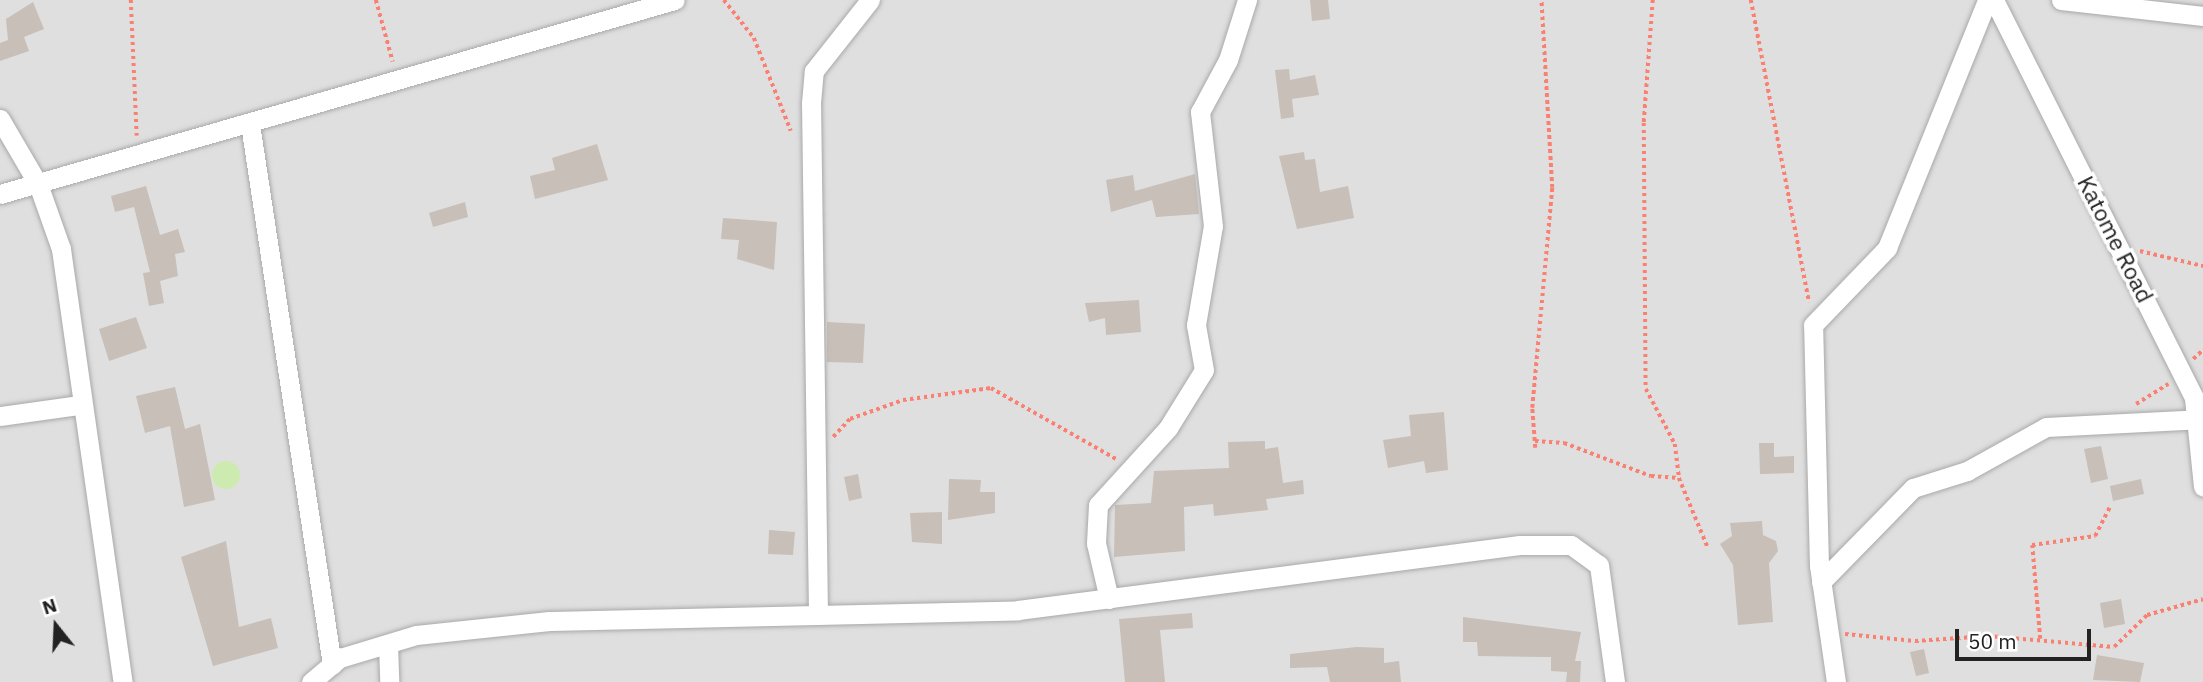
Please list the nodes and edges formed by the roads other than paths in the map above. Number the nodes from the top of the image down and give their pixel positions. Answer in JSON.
{"nodes":[{"id":1,"x":675,"y":0,"type":"edge"},
{"id":2,"x":870,"y":0,"type":"edge"},
{"id":3,"x":1247,"y":0,"type":"edge"},
{"id":4,"x":1987,"y":0,"type":"edge"},
{"id":5,"x":1994,"y":0,"type":"edge"},
{"id":6,"x":2061,"y":0,"type":"edge"},
{"id":7,"x":2203,"y":16,"type":"edge"},
{"id":8,"x":0,"y":119,"type":"edge"},
{"id":9,"x":250,"y":124,"type":"junction"},
{"id":10,"x":38,"y":184,"type":"junction"},
{"id":11,"x":0,"y":194,"type":"edge"},
{"id":12,"x":79,"y":405,"type":"junction"},
{"id":13,"x":0,"y":416,"type":"edge"},
{"id":14,"x":2199,"y":420,"type":"edge"},
{"id":15,"x":2203,"y":487,"type":"edge"},
{"id":16,"x":1821,"y":582,"type":"junction"},
{"id":17,"x":1109,"y":599,"type":"junction"},
{"id":18,"x":818,"y":615,"type":"junction"},
{"id":19,"x":388,"y":644,"type":"junction"},
{"id":20,"x":332,"y":665,"type":"junction"},
{"id":21,"x":123,"y":682,"type":"edge"},
{"id":22,"x":311,"y":682,"type":"edge"},
{"id":23,"x":389,"y":682,"type":"edge"},
{"id":24,"x":1615,"y":682,"type":"edge"},
{"id":25,"x":1836,"y":682,"type":"edge"}],
"edges":[{"from":1,"to":9,"type":"street"},
{"from":2,"to":18,"type":"street"},
{"from":3,"to":17,"type":"street"},
{"from":4,"to":16,"type":"street"},
{"from":5,"to":14,"type":"street","name":"Katome Road"},
{"from":6,"to":7,"type":"street"},
{"from":8,"to":10,"type":"street"},
{"from":9,"to":10,"type":"street"},
{"from":9,"to":20,"type":"street"},
{"from":10,"to":11,"type":"street"},
{"from":10,"to":12,"type":"street"},
{"from":12,"to":13,"type":"street"},
{"from":12,"to":21,"type":"street"},
{"from":14,"to":15,"type":"street","name":"Katome Road"},
{"from":14,"to":16,"type":"street"},
{"from":16,"to":25,"type":"street"},
{"from":17,"to":18,"type":"street"},
{"from":17,"to":24,"type":"street"},
{"from":18,"to":19,"type":"street"},
{"from":19,"to":20,"type":"street"},
{"from":19,"to":23,"type":"street"},
{"from":20,"to":22,"type":"street"}]}
